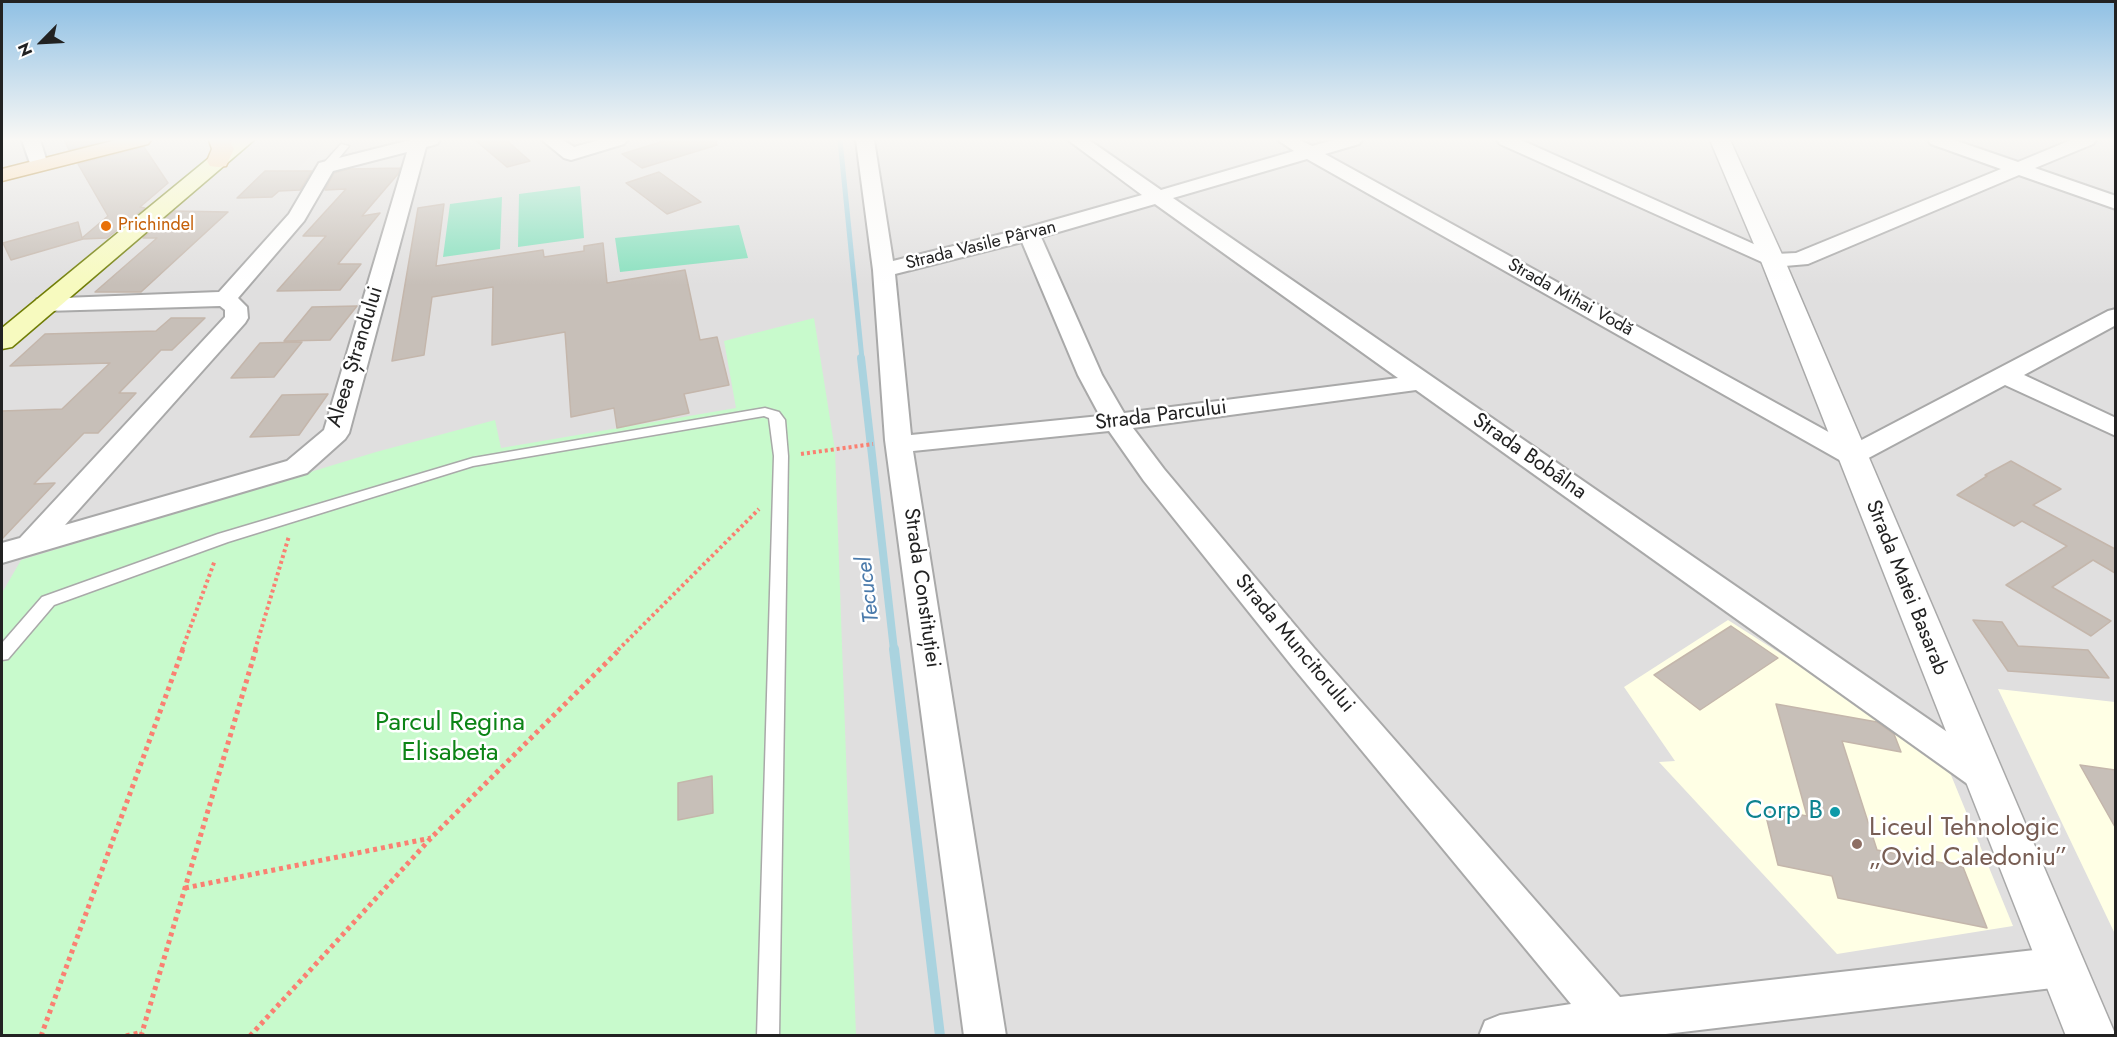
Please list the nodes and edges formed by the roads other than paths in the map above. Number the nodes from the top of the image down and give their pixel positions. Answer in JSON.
{"nodes":[{"id":1,"x":176,"y":188,"type":"edge"},
{"id":2,"x":314,"y":188,"type":"edge"},
{"id":3,"x":410,"y":188,"type":"edge"},
{"id":4,"x":872,"y":188,"type":"edge"},
{"id":5,"x":1147,"y":188,"type":"edge"},
{"id":6,"x":1190,"y":188,"type":"edge"},
{"id":7,"x":1374,"y":188,"type":"edge"},
{"id":8,"x":1613,"y":188,"type":"edge"},
{"id":9,"x":1741,"y":188,"type":"edge"},
{"id":10,"x":1971,"y":188,"type":"edge"},
{"id":11,"x":2073,"y":188,"type":"edge"},
{"id":12,"x":1160,"y":197,"type":"junction"},
{"id":13,"x":2115,"y":203,"type":"edge"},
{"id":14,"x":1029,"y":234,"type":"junction"},
{"id":15,"x":1773,"y":261,"type":"junction"},
{"id":16,"x":884,"y":270,"type":"junction"},
{"id":17,"x":225,"y":299,"type":"junction"},
{"id":18,"x":45,"y":304,"type":"junction"},
{"id":19,"x":2115,"y":316,"type":"edge"},
{"id":20,"x":2,"y":341,"type":"edge"},
{"id":21,"x":2004,"y":375,"type":"junction"},
{"id":22,"x":1422,"y":382,"type":"junction"},
{"id":23,"x":1116,"y":422,"type":"junction"},
{"id":24,"x":2115,"y":428,"type":"edge"},
{"id":25,"x":899,"y":442,"type":"junction"},
{"id":26,"x":1852,"y":456,"type":"junction"},
{"id":27,"x":30,"y":545,"type":"junction"},
{"id":28,"x":2,"y":553,"type":"edge"},
{"id":29,"x":2,"y":654,"type":"edge"},
{"id":30,"x":1982,"y":775,"type":"junction"},
{"id":31,"x":2061,"y":967,"type":"junction"},
{"id":32,"x":1611,"y":1019,"type":"junction"},
{"id":33,"x":768,"y":1035,"type":"edge"},
{"id":34,"x":986,"y":1035,"type":"edge"},
{"id":35,"x":1500,"y":1035,"type":"edge"},
{"id":36,"x":2091,"y":1035,"type":"edge"}],
"edges":[{"from":1,"to":18,"type":"main road"},
{"from":2,"to":17,"type":"street"},
{"from":3,"to":27,"type":"street","name":"Aleea Ștrandului"},
{"from":4,"to":16,"type":"street","name":"Strada Constituției"},
{"from":5,"to":12,"type":"street","name":"Strada Bobâlna"},
{"from":6,"to":12,"type":"street","name":"Strada Vasile Pârvan"},
{"from":7,"to":26,"type":"street","name":"Strada Mihai Vodă"},
{"from":8,"to":15,"type":"street"},
{"from":9,"to":15,"type":"street","name":"Strada Matei Basarab"},
{"from":10,"to":15,"type":"street"},
{"from":11,"to":13,"type":"street"},
{"from":12,"to":14,"type":"street","name":"Strada Vasile Pârvan"},
{"from":12,"to":22,"type":"street","name":"Strada Bobâlna"},
{"from":14,"to":16,"type":"street","name":"Strada Vasile Pârvan"},
{"from":14,"to":23,"type":"street","name":"Strada Muncitorului"},
{"from":15,"to":26,"type":"street","name":"Strada Matei Basarab"},
{"from":16,"to":25,"type":"street","name":"Strada Constituției"},
{"from":17,"to":18,"type":"street"},
{"from":17,"to":27,"type":"street"},
{"from":18,"to":20,"type":"main road"},
{"from":19,"to":21,"type":"street"},
{"from":21,"to":24,"type":"street"},
{"from":21,"to":26,"type":"street"},
{"from":22,"to":23,"type":"street","name":"Strada Parcului"},
{"from":22,"to":30,"type":"street","name":"Strada Bobâlna"},
{"from":23,"to":25,"type":"street","name":"Strada Parcului"},
{"from":23,"to":32,"type":"street","name":"Strada Muncitorului"},
{"from":25,"to":34,"type":"street","name":"Strada Constituției"},
{"from":26,"to":30,"type":"street","name":"Strada Matei Basarab"},
{"from":27,"to":28,"type":"street","name":"Aleea Ștrandului"},
{"from":29,"to":33,"type":"lane"},
{"from":30,"to":31,"type":"street","name":"Strada Matei Basarab"},
{"from":31,"to":32,"type":"street"},
{"from":31,"to":36,"type":"street","name":"Strada Matei Basarab"},
{"from":32,"to":35,"type":"street"}]}
